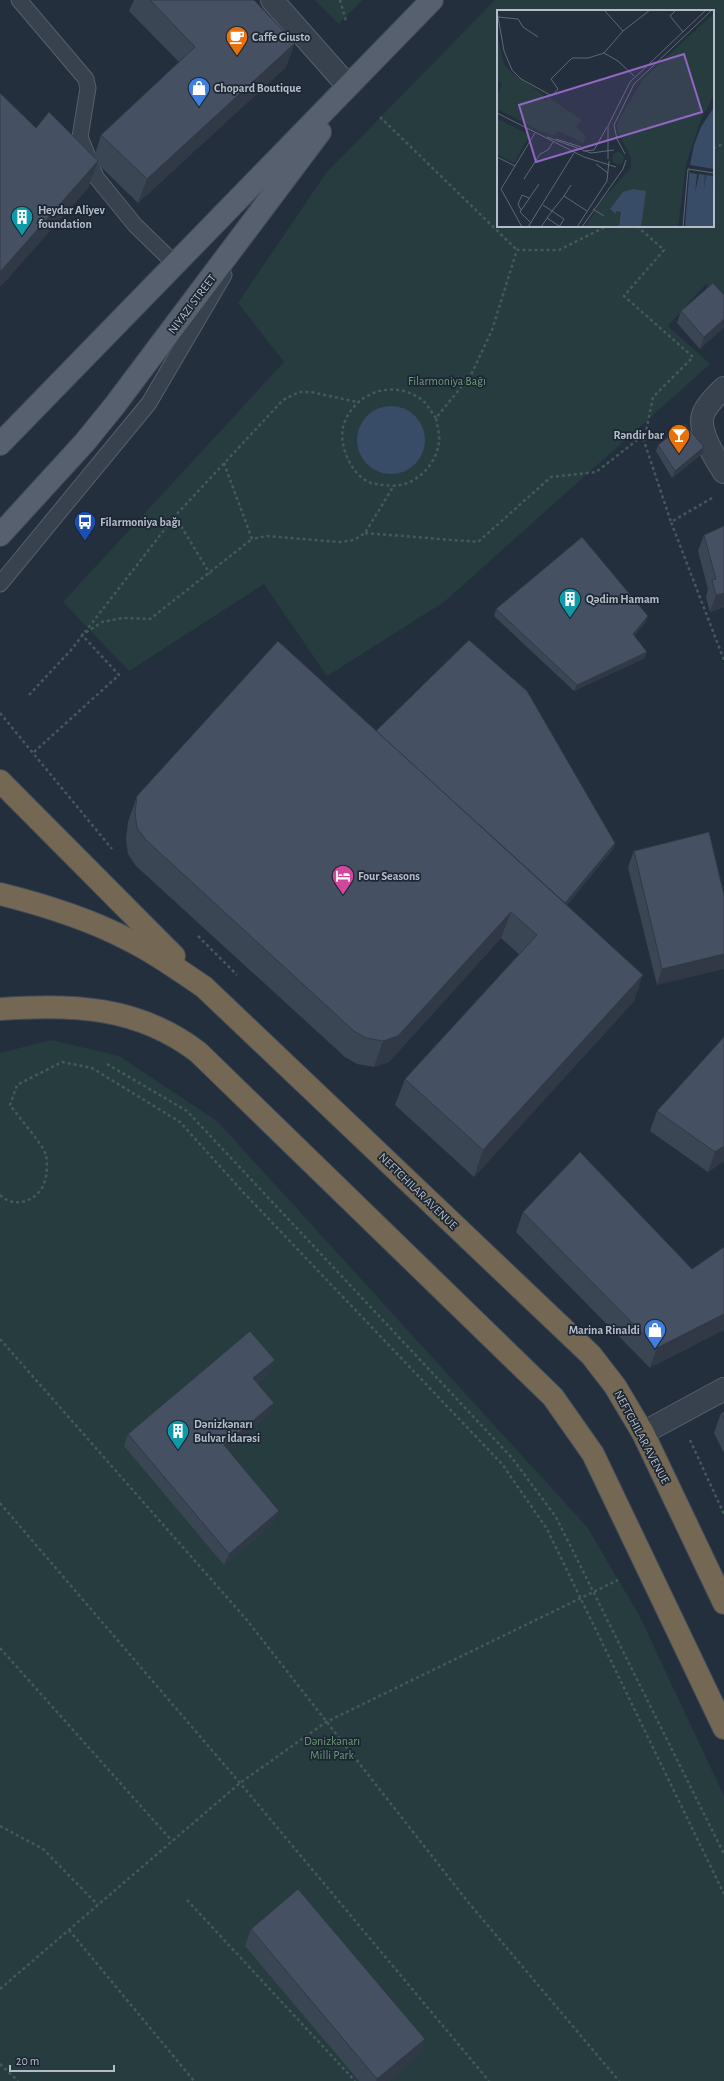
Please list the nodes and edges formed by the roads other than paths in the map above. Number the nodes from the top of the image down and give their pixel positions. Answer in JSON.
{"nodes":[{"id":1,"x":19,"y":0,"type":"edge"},
{"id":2,"x":272,"y":0,"type":"edge"},
{"id":3,"x":432,"y":0,"type":"edge"},
{"id":4,"x":372,"y":62,"type":"junction"},
{"id":5,"x":348,"y":86,"type":"junction"},
{"id":6,"x":262,"y":210,"type":"junction"},
{"id":7,"x":175,"y":264,"type":"junction"},
{"id":8,"x":724,"y":388,"type":"edge"},
{"id":9,"x":0,"y":444,"type":"edge"},
{"id":10,"x":724,"y":472,"type":"edge"},
{"id":11,"x":0,"y":535,"type":"edge"},
{"id":12,"x":0,"y":584,"type":"edge"},
{"id":13,"x":0,"y":781,"type":"edge"},
{"id":14,"x":0,"y":894,"type":"edge"},
{"id":15,"x":204,"y":987,"type":"junction"},
{"id":16,"x":0,"y":1009,"type":"edge"},
{"id":17,"x":724,"y":1389,"type":"edge"},
{"id":18,"x":643,"y":1433,"type":"junction"},
{"id":19,"x":724,"y":1603,"type":"edge"},
{"id":20,"x":724,"y":1728,"type":"edge"}],
"edges":[{"from":1,"to":7,"type":"lane"},
{"from":2,"to":5,"type":"street"},
{"from":3,"to":4,"type":"main road","name":"NIYAZI STREET"},
{"from":4,"to":5,"type":"main road","name":"NIYAZI STREET"},
{"from":4,"to":6,"type":"main road","name":"NIYAZI STREET"},
{"from":5,"to":7,"type":"main road","name":"NIYAZI STREET"},
{"from":6,"to":11,"type":"main road","name":"NIYAZI STREET"},
{"from":6,"to":12,"type":"lane"},
{"from":7,"to":9,"type":"main road","name":"NIYAZI STREET"},
{"from":8,"to":10,"type":"street"},
{"from":13,"to":15,"type":"highway"},
{"from":14,"to":15,"type":"highway","name":"NEFTCHILAR AVENUE"},
{"from":15,"to":18,"type":"highway","name":"NEFTCHILAR AVENUE"},
{"from":16,"to":20,"type":"highway"},
{"from":17,"to":18,"type":"street"},
{"from":18,"to":19,"type":"highway","name":"NEFTCHILAR AVENUE"}]}
